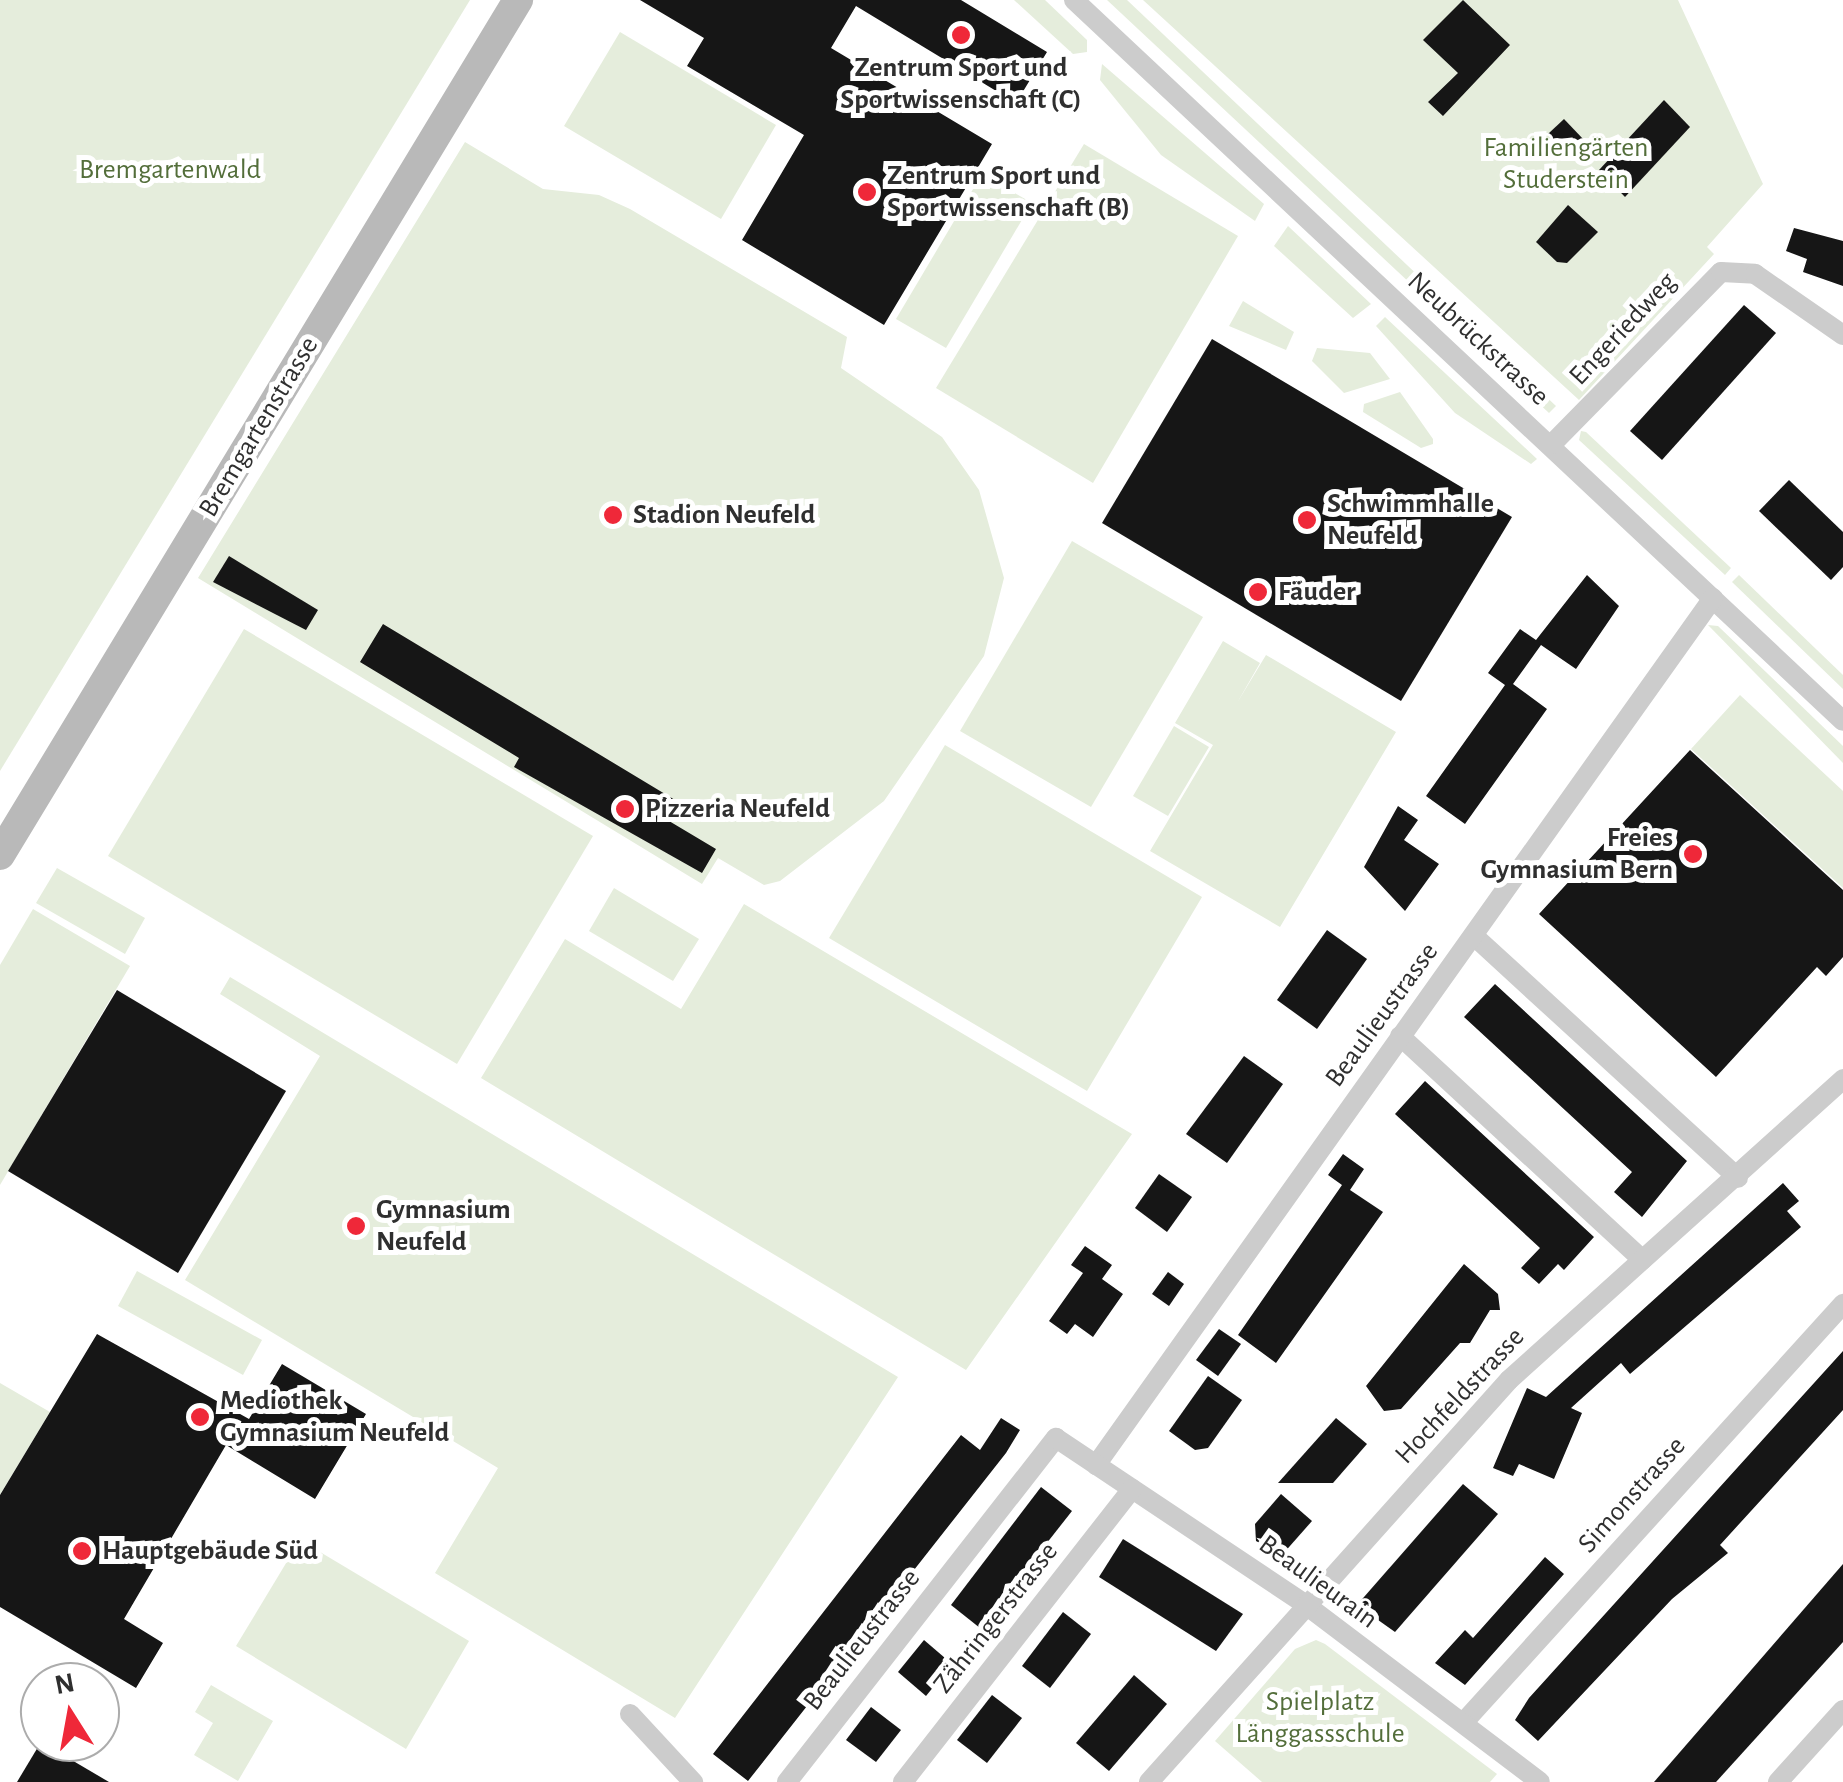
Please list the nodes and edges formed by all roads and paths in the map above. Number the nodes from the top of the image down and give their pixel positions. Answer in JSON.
{"nodes":[{"id":1,"x":518,"y":0,"type":"edge"},
{"id":2,"x":1074,"y":0,"type":"edge"},
{"id":3,"x":1843,"y":335,"type":"edge"},
{"id":4,"x":1552,"y":444,"type":"junction"},
{"id":5,"x":1713,"y":598,"type":"junction"},
{"id":6,"x":1843,"y":720,"type":"edge"},
{"id":7,"x":0,"y":854,"type":"edge"},
{"id":8,"x":1474,"y":936,"type":"junction"},
{"id":9,"x":1400,"y":1036,"type":"junction"},
{"id":10,"x":1843,"y":1079,"type":"edge"},
{"id":11,"x":1738,"y":1178,"type":"junction"},
{"id":12,"x":1643,"y":1260,"type":"junction"},
{"id":13,"x":1843,"y":1304,"type":"edge"},
{"id":14,"x":1056,"y":1438,"type":"joint"},
{"id":15,"x":1096,"y":1465,"type":"junction"},
{"id":16,"x":1132,"y":1488,"type":"junction"},
{"id":17,"x":1306,"y":1605,"type":"junction"},
{"id":18,"x":1843,"y":1710,"type":"edge"},
{"id":19,"x":630,"y":1714,"type":"dead end"},
{"id":20,"x":1462,"y":1723,"type":"junction"},
{"id":21,"x":1781,"y":1781,"type":"edge"},
{"id":22,"x":693,"y":1782,"type":"edge"},
{"id":23,"x":786,"y":1782,"type":"edge"},
{"id":24,"x":903,"y":1782,"type":"edge"},
{"id":25,"x":1149,"y":1782,"type":"edge"},
{"id":26,"x":1540,"y":1782,"type":"edge"}],
"edges":[{"from":1,"to":7,"type":"main road","name":"Bremgartenstrasse"},
{"from":2,"to":4,"type":"street","name":"Neubrückstrasse"},
{"from":3,"to":4,"type":"street","name":"Engeriedweg"},
{"from":4,"to":5,"type":"street","name":"Neubrückstrasse"},
{"from":5,"to":6,"type":"street","name":"Neubrückstrasse"},
{"from":5,"to":8,"type":"street","name":"Beaulieustrasse"},
{"from":8,"to":9,"type":"street","name":"Beaulieustrasse"},
{"from":8,"to":11,"type":"street"},
{"from":9,"to":12,"type":"street"},
{"from":9,"to":15,"type":"street","name":"Beaulieustrasse"},
{"from":10,"to":11,"type":"street","name":"Hochfeldstrasse"},
{"from":11,"to":12,"type":"street","name":"Hochfeldstrasse"},
{"from":12,"to":17,"type":"street","name":"Hochfeldstrasse"},
{"from":13,"to":20,"type":"street","name":"Simonstrasse"},
{"from":14,"to":15,"type":"street","name":"Beaulieurain"},
{"from":14,"to":23,"type":"street","name":"Beaulieustrasse"},
{"from":15,"to":16,"type":"street","name":"Beaulieurain"},
{"from":16,"to":17,"type":"street","name":"Beaulieurain"},
{"from":16,"to":24,"type":"street","name":"Zähringerstrasse"},
{"from":17,"to":20,"type":"street","name":"Beaulieurain"},
{"from":17,"to":25,"type":"street","name":"Hochfeldstrasse"},
{"from":18,"to":21,"type":"street"},
{"from":19,"to":22,"type":"street"},
{"from":20,"to":26,"type":"street","name":"Beaulieurain"}]}
